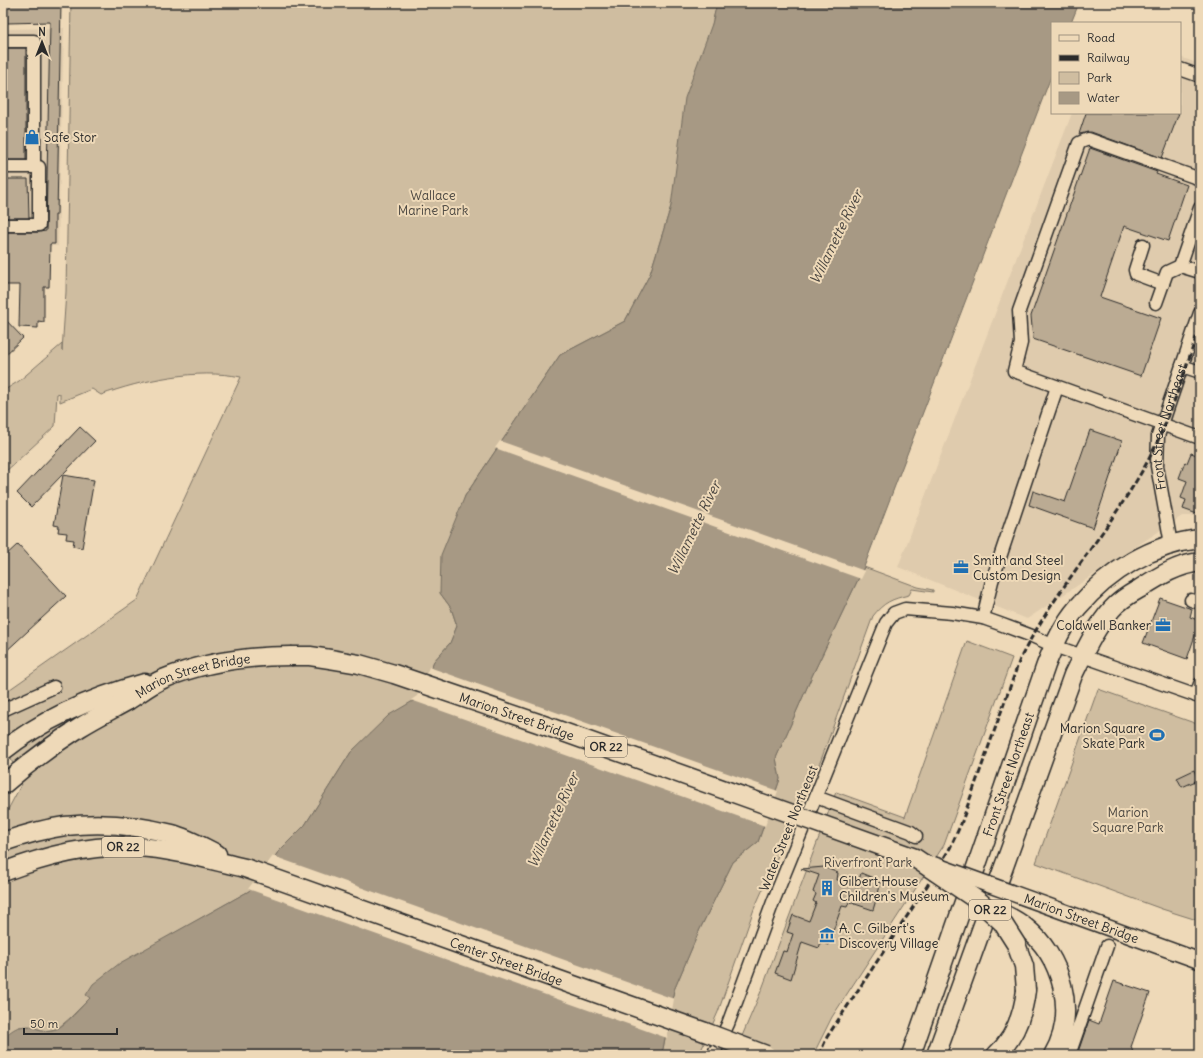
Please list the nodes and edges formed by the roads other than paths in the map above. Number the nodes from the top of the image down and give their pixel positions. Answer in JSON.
{"nodes":[{"id":1,"x":3,"y":41,"type":"edge"},
{"id":2,"x":1181,"y":69,"type":"edge"},
{"id":3,"x":1200,"y":76,"type":"edge"},
{"id":4,"x":3,"y":167,"type":"edge"},
{"id":5,"x":34,"y":167,"type":"junction"},
{"id":6,"x":1200,"y":179,"type":"edge"},
{"id":7,"x":1200,"y":208,"type":"edge"},
{"id":8,"x":3,"y":225,"type":"edge"},
{"id":9,"x":1143,"y":245,"type":"dead end"},
{"id":10,"x":1180,"y":266,"type":"junction"},
{"id":11,"x":1200,"y":272,"type":"edge"},
{"id":12,"x":1163,"y":284,"type":"junction"},
{"id":13,"x":1156,"y":303,"type":"dead end"},
{"id":14,"x":1200,"y":313,"type":"edge"},
{"id":15,"x":1197,"y":330,"type":"edge"},
{"id":16,"x":1182,"y":366,"type":"junction"},
{"id":17,"x":1200,"y":372,"type":"edge"},
{"id":18,"x":1057,"y":387,"type":"junction"},
{"id":19,"x":1161,"y":424,"type":"junction"},
{"id":20,"x":1200,"y":438,"type":"edge"},
{"id":21,"x":1200,"y":539,"type":"edge"},
{"id":22,"x":1172,"y":544,"type":"junction"},
{"id":23,"x":1200,"y":562,"type":"edge"},
{"id":24,"x":1153,"y":580,"type":"junction"},
{"id":25,"x":983,"y":618,"type":"junction"},
{"id":26,"x":1054,"y":646,"type":"junction"},
{"id":27,"x":1083,"y":656,"type":"junction"},
{"id":28,"x":161,"y":679,"type":"junction"},
{"id":29,"x":1200,"y":684,"type":"edge"},
{"id":30,"x":54,"y":688,"type":"dead end"},
{"id":31,"x":1198,"y":697,"type":"edge"},
{"id":32,"x":3,"y":710,"type":"edge"},
{"id":33,"x":3,"y":751,"type":"edge"},
{"id":34,"x":3,"y":785,"type":"edge"},
{"id":35,"x":816,"y":797,"type":"junction"},
{"id":36,"x":916,"y":836,"type":"dead end"},
{"id":37,"x":3,"y":842,"type":"edge"},
{"id":38,"x":915,"y":858,"type":"junction"},
{"id":39,"x":245,"y":868,"type":"junction"},
{"id":40,"x":3,"y":872,"type":"edge"},
{"id":41,"x":989,"y":908,"type":"junction"},
{"id":42,"x":1107,"y":946,"type":"dead end"},
{"id":43,"x":1200,"y":961,"type":"edge"},
{"id":44,"x":705,"y":1032,"type":"junction"},
{"id":45,"x":713,"y":1055,"type":"edge"},
{"id":46,"x":740,"y":1055,"type":"edge"},
{"id":47,"x":766,"y":1055,"type":"edge"},
{"id":48,"x":910,"y":1055,"type":"edge"},
{"id":49,"x":936,"y":1055,"type":"edge"},
{"id":50,"x":996,"y":1055,"type":"edge"},
{"id":51,"x":1053,"y":1055,"type":"edge"},
{"id":52,"x":1068,"y":1055,"type":"edge"}],
"edges":[{"from":1,"to":5,"type":"street"},
{"from":2,"to":3,"type":"street"},
{"from":4,"to":5,"type":"street"},
{"from":5,"to":8,"type":"street"},
{"from":6,"to":18,"type":"street"},
{"from":7,"to":10,"type":"street"},
{"from":9,"to":12,"type":"street"},
{"from":10,"to":11,"type":"street"},
{"from":10,"to":12,"type":"street"},
{"from":12,"to":13,"type":"street"},
{"from":14,"to":15,"type":"street","name":"Front Street Northeast"},
{"from":15,"to":16,"type":"street","name":"Front Street Northeast"},
{"from":16,"to":17,"type":"street"},
{"from":16,"to":19,"type":"street","name":"Front Street Northeast"},
{"from":18,"to":19,"type":"street"},
{"from":18,"to":25,"type":"street"},
{"from":19,"to":20,"type":"street"},
{"from":19,"to":22,"type":"street","name":"Front Street Northeast"},
{"from":21,"to":22,"type":"highway","name":"Front Street Northeast"},
{"from":22,"to":24,"type":"highway"},
{"from":22,"to":26,"type":"highway","name":"Front Street Northeast"},
{"from":23,"to":24,"type":"highway","name":"Front Street Northeast"},
{"from":24,"to":27,"type":"highway","name":"Front Street Northeast"},
{"from":25,"to":26,"type":"street"},
{"from":25,"to":35,"type":"street","name":"Water Street Northeast"},
{"from":26,"to":27,"type":"street"},
{"from":26,"to":48,"type":"highway","name":"Front Street Northeast"},
{"from":27,"to":31,"type":"street"},
{"from":27,"to":41,"type":"highway","name":"Front Street Northeast"},
{"from":28,"to":33,"type":"highway"},
{"from":28,"to":34,"type":"highway","name":"Marion Street Bridge","number":"OR 22"},
{"from":28,"to":38,"type":"highway","name":"Marion Street Bridge","number":"OR 22","bridge":true},
{"from":29,"to":31,"type":"street"},
{"from":30,"to":32,"type":"street"},
{"from":35,"to":36,"type":"street"},
{"from":35,"to":45,"type":"street","name":"Water Street Northeast"},
{"from":37,"to":39,"type":"highway","name":"Center Street Bridge","number":"OR 22"},
{"from":38,"to":43,"type":"main road","name":"Marion Street Bridge","bridge":true},
{"from":38,"to":50,"type":"highway","number":"OR 22","bridge":true},
{"from":39,"to":40,"type":"highway","name":"Center Street Bridge","number":"OR 22"},
{"from":39,"to":44,"type":"highway","name":"Center Street Bridge","number":"OR 22"},
{"from":41,"to":49,"type":"highway","name":"Front Street Northeast"},
{"from":41,"to":51,"type":"highway"},
{"from":42,"to":52,"type":"street"},
{"from":44,"to":46,"type":"highway","number":"OR 22","bridge":true},
{"from":44,"to":47,"type":"highway","name":"Center Street Bridge","bridge":true}]}
